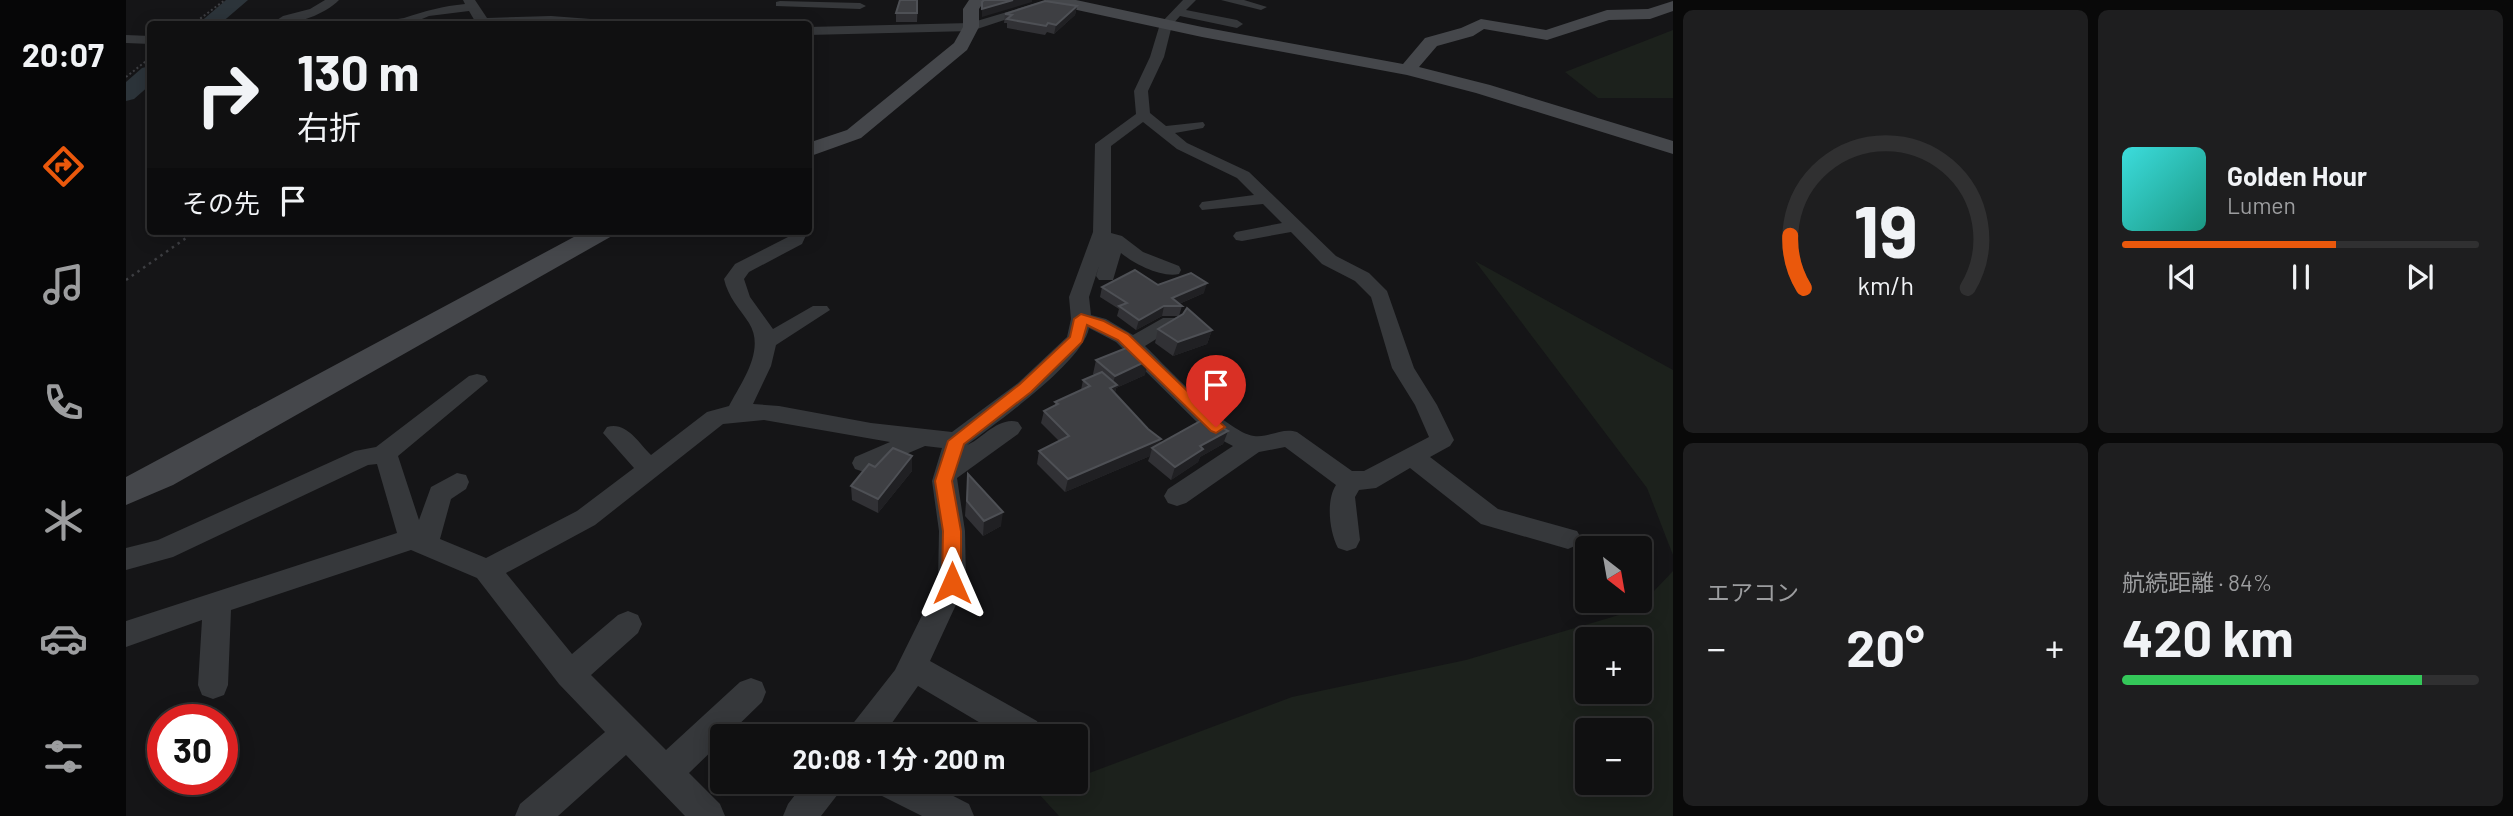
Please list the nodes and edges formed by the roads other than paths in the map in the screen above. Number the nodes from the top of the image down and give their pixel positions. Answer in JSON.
{"nodes":[{"id":1,"x":332,"y":0,"type":"edge"},
{"id":2,"x":977,"y":0,"type":"edge"},
{"id":3,"x":1056,"y":0,"type":"edge"},
{"id":4,"x":1190,"y":0,"type":"edge"},
{"id":5,"x":1227,"y":0,"type":"edge"},
{"id":6,"x":471,"y":4,"type":"edge"},
{"id":7,"x":780,"y":4,"type":"dead end"},
{"id":8,"x":829,"y":4,"type":"edge"},
{"id":9,"x":860,"y":6,"type":"dead end"},
{"id":10,"x":1673,"y":6,"type":"edge"},
{"id":11,"x":1261,"y":7,"type":"dead end"},
{"id":12,"x":1171,"y":18,"type":"junction"},
{"id":13,"x":283,"y":21,"type":"edge"},
{"id":14,"x":409,"y":21,"type":"edge"},
{"id":15,"x":484,"y":21,"type":"edge"},
{"id":16,"x":519,"y":21,"type":"edge"},
{"id":17,"x":564,"y":21,"type":"edge"},
{"id":18,"x":1237,"y":24,"type":"dead end"},
{"id":19,"x":971,"y":27,"type":"junction"},
{"id":20,"x":846,"y":29,"type":"junction"},
{"id":21,"x":812,"y":31,"type":"edge"},
{"id":22,"x":126,"y":39,"type":"edge"},
{"id":23,"x":147,"y":40,"type":"edge"},
{"id":24,"x":1408,"y":71,"type":"junction"},
{"id":25,"x":1143,"y":114,"type":"junction"},
{"id":26,"x":1198,"y":125,"type":"dead end"},
{"id":27,"x":1165,"y":130,"type":"junction"},
{"id":28,"x":1205,"y":145,"type":"dead end"},
{"id":29,"x":1673,"y":148,"type":"edge"},
{"id":30,"x":812,"y":150,"type":"edge"},
{"id":31,"x":1268,"y":198,"type":"junction"},
{"id":32,"x":1208,"y":206,"type":"dead end"},
{"id":33,"x":1296,"y":226,"type":"junction"},
{"id":34,"x":596,"y":235,"type":"edge"},
{"id":35,"x":798,"y":235,"type":"edge"},
{"id":36,"x":1242,"y":236,"type":"dead end"},
{"id":37,"x":1108,"y":238,"type":"junction"},
{"id":38,"x":1172,"y":270,"type":"dead end"},
{"id":39,"x":1106,"y":276,"type":"dead end"},
{"id":40,"x":820,"y":310,"type":"dead end"},
{"id":41,"x":1081,"y":319,"type":"junction"},
{"id":42,"x":1170,"y":322,"type":"edge"},
{"id":43,"x":766,"y":342,"type":"junction"},
{"id":44,"x":1132,"y":345,"type":"junction"},
{"id":45,"x":477,"y":381,"type":"dead end"},
{"id":46,"x":738,"y":411,"type":"junction"},
{"id":47,"x":1010,"y":428,"type":"dead end"},
{"id":48,"x":615,"y":433,"type":"dead end"},
{"id":49,"x":925,"y":437,"type":"junction"},
{"id":50,"x":956,"y":441,"type":"junction"},
{"id":51,"x":1252,"y":444,"type":"junction"},
{"id":52,"x":382,"y":455,"type":"junction"},
{"id":53,"x":1411,"y":456,"type":"junction"},
{"id":54,"x":864,"y":463,"type":"dead end"},
{"id":55,"x":650,"y":469,"type":"junction"},
{"id":56,"x":945,"y":474,"type":"junction"},
{"id":57,"x":1353,"y":480,"type":"junction"},
{"id":58,"x":457,"y":482,"type":"dead end"},
{"id":59,"x":126,"y":492,"type":"edge"},
{"id":60,"x":1177,"y":496,"type":"dead end"},
{"id":61,"x":1568,"y":538,"type":"dead end"},
{"id":62,"x":1347,"y":540,"type":"dead end"},
{"id":63,"x":418,"y":542,"type":"junction"},
{"id":64,"x":126,"y":559,"type":"edge"},
{"id":65,"x":487,"y":570,"type":"junction"},
{"id":66,"x":217,"y":603,"type":"junction"},
{"id":67,"x":628,"y":624,"type":"dead end"},
{"id":68,"x":126,"y":634,"type":"edge"},
{"id":69,"x":912,"y":667,"type":"junction"},
{"id":70,"x":570,"y":674,"type":"junction"},
{"id":71,"x":214,"y":685,"type":"dead end"},
{"id":72,"x":751,"y":692,"type":"dead end"},
{"id":73,"x":872,"y":724,"type":"edge"},
{"id":74,"x":1012,"y":724,"type":"edge"},
{"id":75,"x":627,"y":733,"type":"junction"},
{"id":76,"x":666,"y":774,"type":"junction"},
{"id":77,"x":817,"y":794,"type":"edge"},
{"id":78,"x":914,"y":794,"type":"edge"},
{"id":79,"x":533,"y":816,"type":"edge"},
{"id":80,"x":708,"y":816,"type":"edge"},
{"id":81,"x":800,"y":816,"type":"edge"},
{"id":82,"x":957,"y":816,"type":"edge"}],
"edges":[{"from":1,"to":13,"type":"street"},
{"from":2,"to":19,"type":"street"},
{"from":3,"to":12,"type":"street"},
{"from":3,"to":19,"type":"street"},
{"from":4,"to":12,"type":"street"},
{"from":5,"to":11,"type":"street"},
{"from":6,"to":14,"type":"street"},
{"from":6,"to":15,"type":"street"},
{"from":7,"to":8,"type":"street"},
{"from":8,"to":9,"type":"street"},
{"from":8,"to":20,"type":"street"},
{"from":10,"to":24,"type":"street"},
{"from":12,"to":18,"type":"street"},
{"from":12,"to":24,"type":"street"},
{"from":12,"to":25,"type":"street"},
{"from":16,"to":17,"type":"street"},
{"from":19,"to":20,"type":"street"},
{"from":19,"to":30,"type":"street"},
{"from":20,"to":21,"type":"street"},
{"from":22,"to":23,"type":"street"},
{"from":24,"to":29,"type":"street"},
{"from":25,"to":27,"type":"street"},
{"from":25,"to":37,"type":"street"},
{"from":26,"to":27,"type":"street"},
{"from":27,"to":28,"type":"street"},
{"from":27,"to":31,"type":"street"},
{"from":31,"to":32,"type":"street"},
{"from":31,"to":33,"type":"street"},
{"from":33,"to":36,"type":"street"},
{"from":33,"to":53,"type":"street"},
{"from":34,"to":59,"type":"street"},
{"from":35,"to":43,"type":"street"},
{"from":37,"to":38,"type":"street"},
{"from":37,"to":39,"type":"street"},
{"from":37,"to":41,"type":"street"},
{"from":40,"to":43,"type":"street"},
{"from":41,"to":44,"type":"street"},
{"from":41,"to":50,"type":"street"},
{"from":42,"to":44,"type":"street"},
{"from":43,"to":46,"type":"street"},
{"from":44,"to":51,"type":"street"},
{"from":45,"to":52,"type":"street"},
{"from":46,"to":49,"type":"street"},
{"from":46,"to":55,"type":"street"},
{"from":47,"to":56,"type":"street"},
{"from":48,"to":55,"type":"street"},
{"from":49,"to":50,"type":"street"},
{"from":49,"to":54,"type":"street"},
{"from":50,"to":56,"type":"street"},
{"from":51,"to":57,"type":"street"},
{"from":51,"to":60,"type":"street"},
{"from":52,"to":63,"type":"street"},
{"from":52,"to":64,"type":"street"},
{"from":53,"to":57,"type":"street"},
{"from":53,"to":61,"type":"street"},
{"from":55,"to":65,"type":"street"},
{"from":56,"to":69,"type":"street"},
{"from":57,"to":62,"type":"street"},
{"from":58,"to":63,"type":"street"},
{"from":63,"to":65,"type":"street"},
{"from":63,"to":66,"type":"street"},
{"from":65,"to":70,"type":"street"},
{"from":66,"to":68,"type":"street"},
{"from":66,"to":71,"type":"street"},
{"from":67,"to":70,"type":"street"},
{"from":69,"to":73,"type":"street"},
{"from":69,"to":74,"type":"street"},
{"from":70,"to":75,"type":"street"},
{"from":72,"to":76,"type":"street"},
{"from":75,"to":76,"type":"street"},
{"from":75,"to":79,"type":"street"},
{"from":76,"to":80,"type":"street"},
{"from":77,"to":81,"type":"street"},
{"from":78,"to":82,"type":"street"}]}
